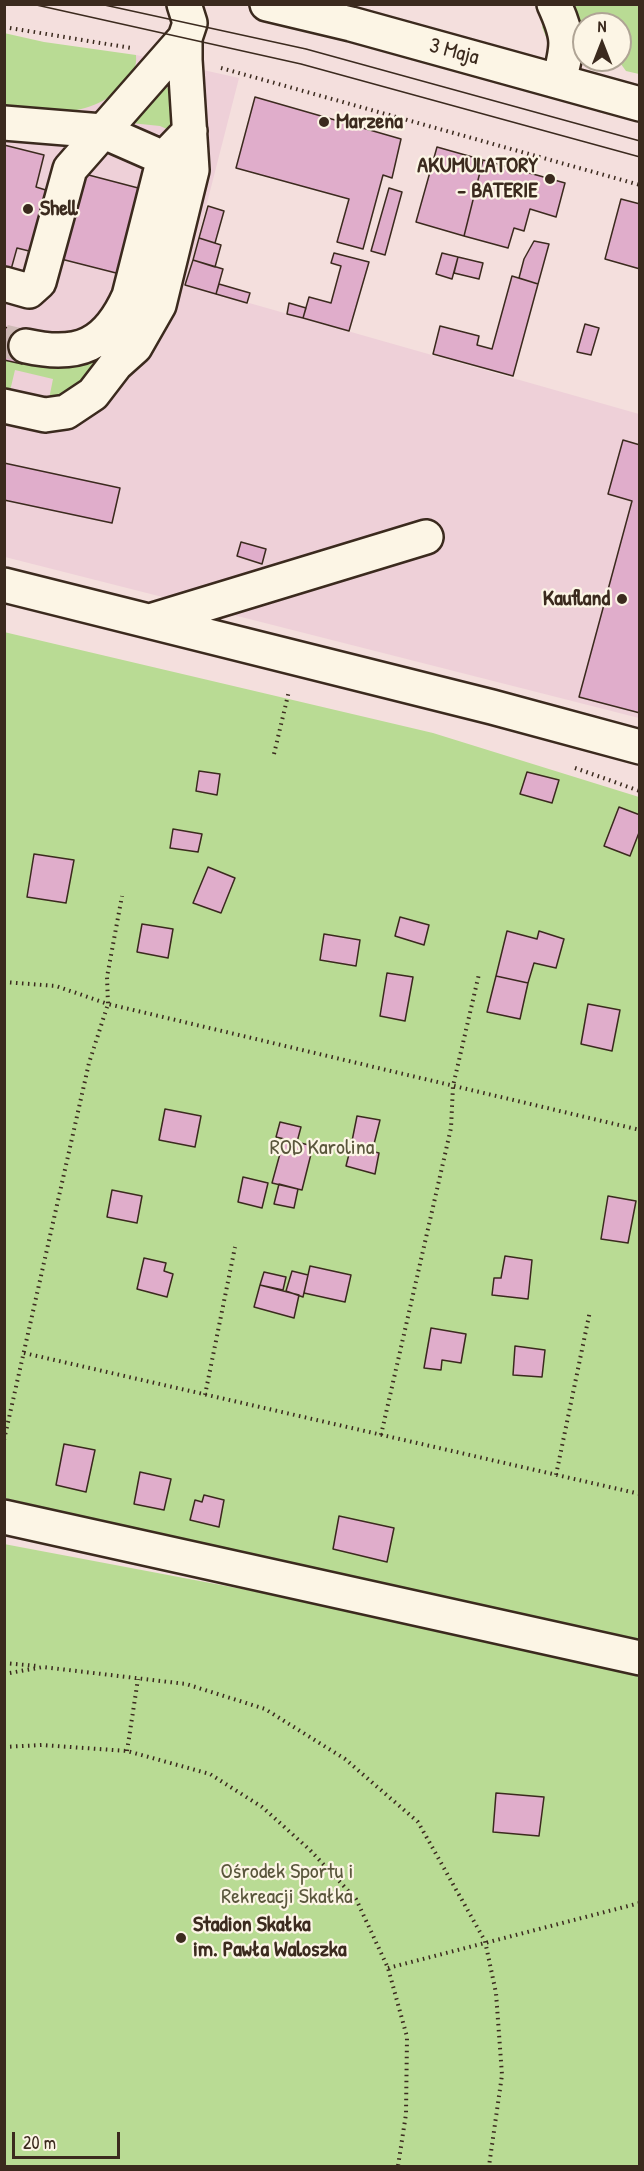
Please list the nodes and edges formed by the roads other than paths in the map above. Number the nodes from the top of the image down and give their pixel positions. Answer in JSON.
{"nodes":[{"id":1,"x":184,"y":4,"type":"edge"},
{"id":2,"x":267,"y":4,"type":"edge"},
{"id":3,"x":554,"y":4,"type":"edge"},
{"id":4,"x":185,"y":38,"type":"junction"},
{"id":5,"x":559,"y":81,"type":"junction"},
{"id":6,"x":639,"y":104,"type":"edge"},
{"id":7,"x":4,"y":123,"type":"edge"},
{"id":8,"x":102,"y":131,"type":"junction"},
{"id":9,"x":178,"y":164,"type":"junction"},
{"id":10,"x":4,"y":284,"type":"edge"},
{"id":11,"x":26,"y":346,"type":"tunnel mouth"},
{"id":12,"x":4,"y":406,"type":"edge"},
{"id":13,"x":426,"y":537,"type":"dead end"},
{"id":14,"x":4,"y":585,"type":"edge"},
{"id":15,"x":149,"y":621,"type":"junction"},
{"id":16,"x":639,"y":747,"type":"edge"},
{"id":17,"x":4,"y":1517,"type":"edge"},
{"id":18,"x":639,"y":1658,"type":"edge"}],
"edges":[{"from":1,"to":4,"type":"street"},
{"from":2,"to":5,"type":"street","name":"3 Maja"},
{"from":3,"to":5,"type":"street"},
{"from":4,"to":8,"type":"street"},
{"from":4,"to":9,"type":"street"},
{"from":5,"to":6,"type":"street","name":"3 Maja"},
{"from":7,"to":8,"type":"street"},
{"from":8,"to":9,"type":"street"},
{"from":8,"to":10,"type":"street"},
{"from":9,"to":11,"type":"street"},
{"from":9,"to":12,"type":"street"},
{"from":13,"to":15,"type":"street"},
{"from":14,"to":15,"type":"street"},
{"from":15,"to":16,"type":"street"},
{"from":17,"to":18,"type":"street"}]}
